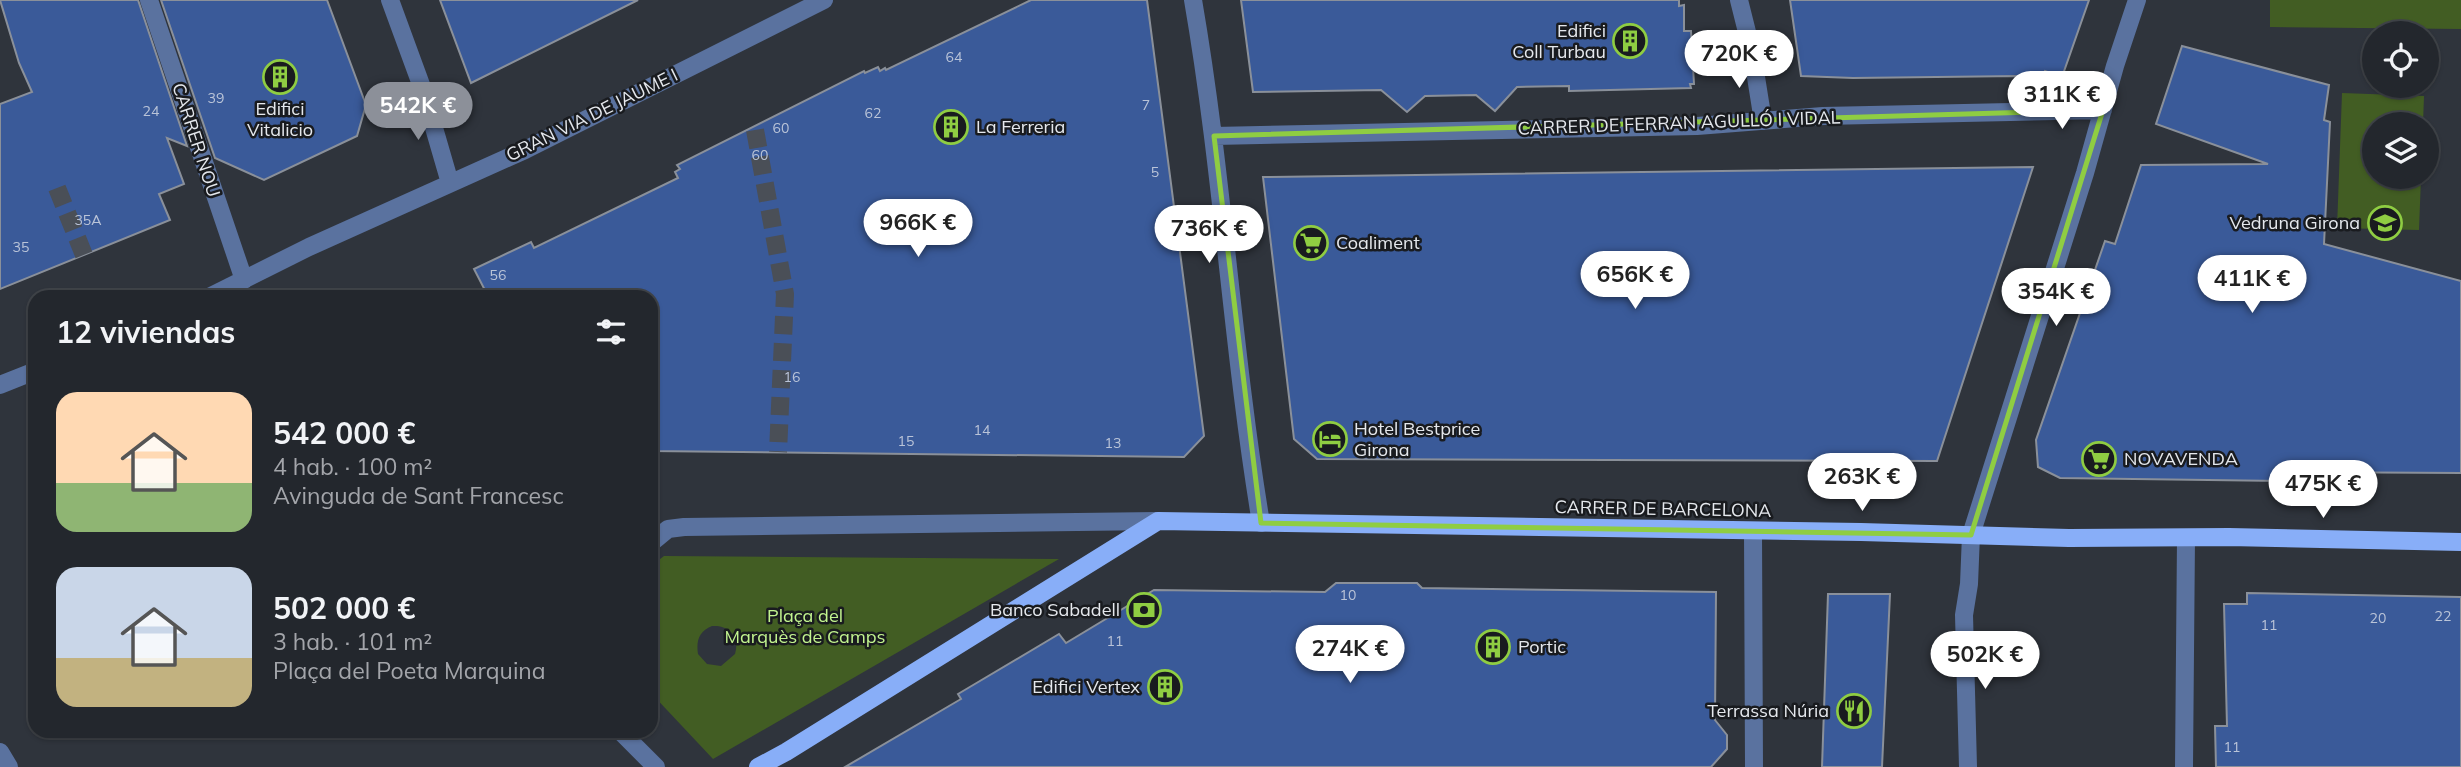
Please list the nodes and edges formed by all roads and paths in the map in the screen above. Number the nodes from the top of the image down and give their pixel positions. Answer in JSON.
{"nodes":[{"id":1,"x":149,"y":0,"type":"edge"},
{"id":2,"x":390,"y":0,"type":"edge"},
{"id":3,"x":824,"y":0,"type":"edge"},
{"id":4,"x":1193,"y":0,"type":"edge"},
{"id":5,"x":1739,"y":0,"type":"edge"},
{"id":6,"x":2137,"y":0,"type":"edge"},
{"id":7,"x":2103,"y":110,"type":"junction"},
{"id":8,"x":1763,"y":121,"type":"junction"},
{"id":9,"x":1214,"y":136,"type":"junction"},
{"id":10,"x":450,"y":183,"type":"junction"},
{"id":11,"x":244,"y":280,"type":"junction"},
{"id":12,"x":223,"y":290,"type":"edge"},
{"id":13,"x":28,"y":374,"type":"edge"},
{"id":14,"x":0,"y":385,"type":"edge"},
{"id":15,"x":1158,"y":521,"type":"junction"},
{"id":16,"x":1261,"y":523,"type":"junction"},
{"id":17,"x":1753,"y":531,"type":"junction"},
{"id":18,"x":1971,"y":535,"type":"junction"},
{"id":19,"x":658,"y":538,"type":"edge"},
{"id":20,"x":2186,"y":538,"type":"junction"},
{"id":21,"x":2461,"y":542,"type":"edge"},
{"id":22,"x":627,"y":738,"type":"edge"},
{"id":23,"x":0,"y":752,"type":"edge"},
{"id":24,"x":9,"y":767,"type":"edge"},
{"id":25,"x":656,"y":767,"type":"edge"},
{"id":26,"x":758,"y":767,"type":"edge"},
{"id":27,"x":1754,"y":767,"type":"edge"},
{"id":28,"x":1968,"y":767,"type":"edge"},
{"id":29,"x":2185,"y":767,"type":"edge"}],
"edges":[{"from":1,"to":11,"type":"street","name":"CARRER NOU"},
{"from":2,"to":10,"type":"street"},
{"from":3,"to":10,"type":"street","name":"GRAN VIA DE JAUME I"},
{"from":4,"to":9,"type":"street"},
{"from":5,"to":8,"type":"street"},
{"from":6,"to":7,"type":"street"},
{"from":7,"to":8,"type":"street","name":"CARRER DE FERRAN AGULLÓ I VIDAL"},
{"from":7,"to":18,"type":"street"},
{"from":8,"to":9,"type":"street","name":"CARRER DE FERRAN AGULLÓ I VIDAL"},
{"from":9,"to":16,"type":"street"},
{"from":10,"to":11,"type":"street","name":"GRAN VIA DE JAUME I"},
{"from":11,"to":12,"type":"street","name":"GRAN VIA DE JAUME I"},
{"from":13,"to":14,"type":"street"},
{"from":15,"to":16,"type":"main road","name":"CARRER DE BARCELONA"},
{"from":15,"to":19,"type":"street"},
{"from":15,"to":26,"type":"main road"},
{"from":16,"to":17,"type":"main road","name":"CARRER DE BARCELONA"},
{"from":17,"to":18,"type":"main road","name":"CARRER DE BARCELONA"},
{"from":17,"to":27,"type":"street"},
{"from":18,"to":20,"type":"main road","name":"CARRER DE BARCELONA"},
{"from":18,"to":28,"type":"street"},
{"from":20,"to":21,"type":"main road","name":"CARRER DE BARCELONA"},
{"from":20,"to":29,"type":"street"},
{"from":22,"to":25,"type":"street"},
{"from":23,"to":24,"type":"street"}]}
